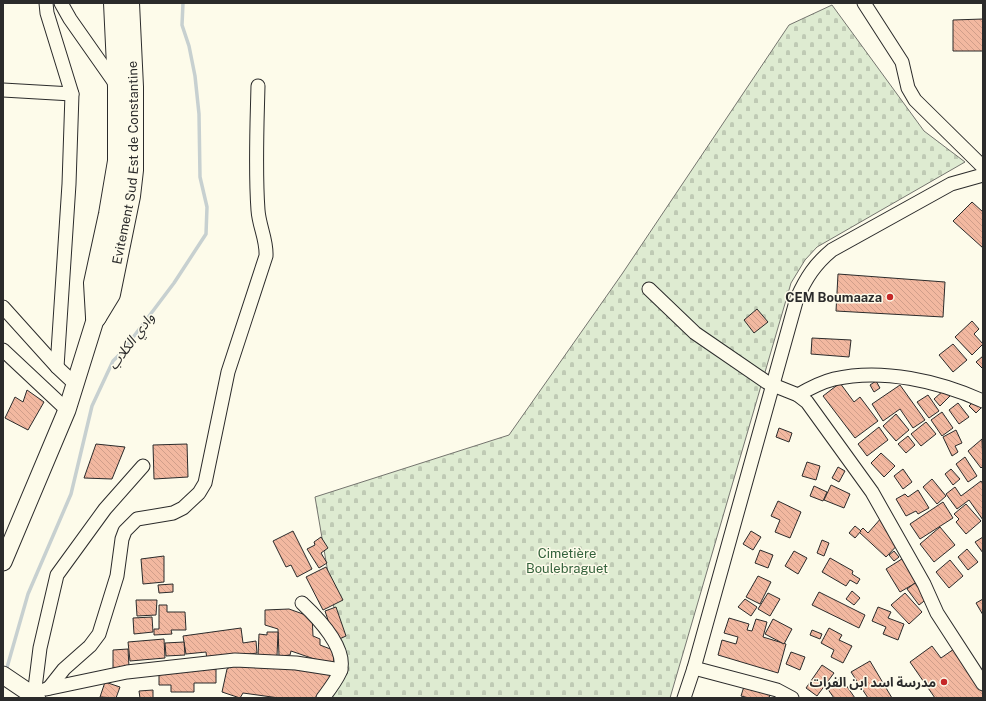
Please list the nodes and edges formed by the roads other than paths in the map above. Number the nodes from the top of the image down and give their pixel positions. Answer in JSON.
{"nodes":[{"id":1,"x":46,"y":3,"type":"edge"},
{"id":2,"x":61,"y":3,"type":"edge"},
{"id":3,"x":114,"y":3,"type":"edge"},
{"id":4,"x":129,"y":3,"type":"edge"},
{"id":5,"x":864,"y":3,"type":"edge"},
{"id":6,"x":258,"y":86,"type":"dead end"},
{"id":7,"x":125,"y":87,"type":"junction"},
{"id":8,"x":3,"y":90,"type":"edge"},
{"id":9,"x":72,"y":94,"type":"junction"},
{"id":10,"x":983,"y":167,"type":"edge"},
{"id":11,"x":983,"y":175,"type":"edge"},
{"id":12,"x":649,"y":289,"type":"dead end"},
{"id":13,"x":3,"y":308,"type":"edge"},
{"id":14,"x":96,"y":317,"type":"joint"},
{"id":15,"x":3,"y":350,"type":"edge"},
{"id":16,"x":57,"y":367,"type":"junction"},
{"id":17,"x":74,"y":383,"type":"junction"},
{"id":18,"x":774,"y":386,"type":"junction"},
{"id":19,"x":798,"y":395,"type":"junction"},
{"id":20,"x":983,"y":402,"type":"edge"},
{"id":21,"x":66,"y":410,"type":"junction"},
{"id":22,"x":143,"y":466,"type":"dead end"},
{"id":23,"x":7,"y":541,"type":"edge"},
{"id":24,"x":3,"y":562,"type":"edge"},
{"id":25,"x":302,"y":603,"type":"dead end"},
{"id":26,"x":694,"y":668,"type":"junction"},
{"id":27,"x":341,"y":670,"type":"junction"},
{"id":28,"x":10,"y":679,"type":"edge"},
{"id":29,"x":983,"y":684,"type":"edge"},
{"id":30,"x":37,"y":696,"type":"edge"},
{"id":31,"x":323,"y":698,"type":"edge"},
{"id":32,"x":684,"y":698,"type":"edge"},
{"id":33,"x":792,"y":698,"type":"edge"}],
"edges":[{"from":1,"to":9,"type":"street"},
{"from":2,"to":7,"type":"street"},
{"from":3,"to":7,"type":"highway","name":"Evitement Sud Est de Constantine"},
{"from":4,"to":7,"type":"highway","name":"Evitement Sud Est de Constantine"},
{"from":5,"to":10,"type":"street"},
{"from":6,"to":30,"type":"street"},
{"from":7,"to":14,"type":"highway","name":"Evitement Sud Est de Constantine"},
{"from":8,"to":9,"type":"street"},
{"from":9,"to":16,"type":"street"},
{"from":11,"to":18,"type":"street"},
{"from":12,"to":18,"type":"street"},
{"from":13,"to":16,"type":"street"},
{"from":14,"to":17,"type":"main road","name":"Evitement Sud Est de Constantine"},
{"from":15,"to":21,"type":"street"},
{"from":16,"to":17,"type":"street"},
{"from":17,"to":21,"type":"main road","name":"Evitement Sud Est de Constantine"},
{"from":18,"to":19,"type":"street"},
{"from":18,"to":26,"type":"street"},
{"from":19,"to":20,"type":"street"},
{"from":19,"to":29,"type":"street"},
{"from":21,"to":23,"type":"main road","name":"Evitement Sud Est de Constantine"},
{"from":22,"to":30,"type":"street"},
{"from":23,"to":24,"type":"main road","name":"Evitement Sud Est de Constantine"},
{"from":25,"to":27,"type":"street"},
{"from":26,"to":32,"type":"street"},
{"from":26,"to":33,"type":"street"},
{"from":27,"to":30,"type":"street"},
{"from":27,"to":31,"type":"street"},
{"from":28,"to":30,"type":"main road"}]}
